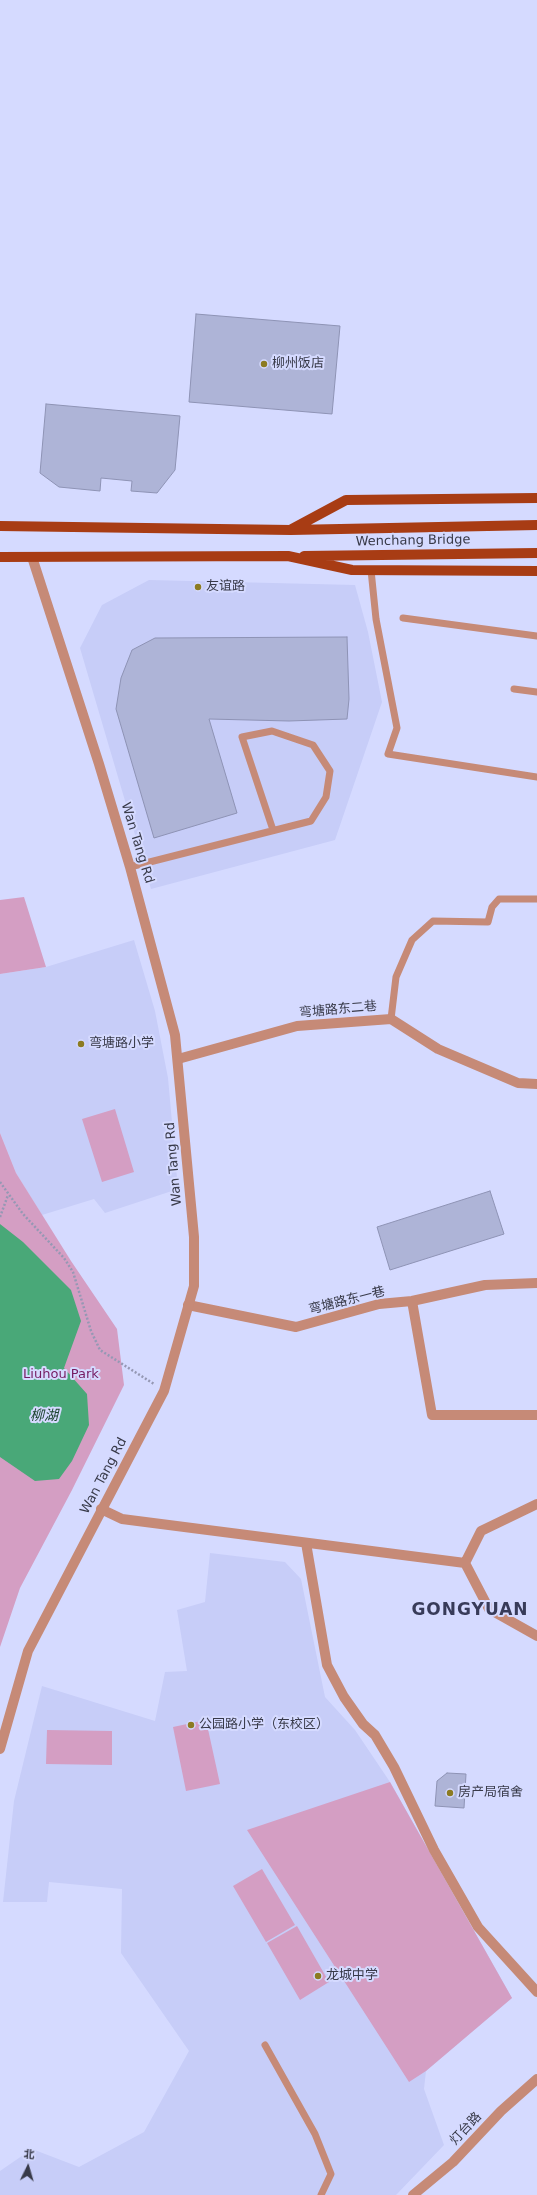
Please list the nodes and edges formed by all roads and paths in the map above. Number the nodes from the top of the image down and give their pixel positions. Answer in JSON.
{"nodes":[{"id":1,"x":537,"y":498,"type":"edge"},
{"id":2,"x":537,"y":525,"type":"edge"},
{"id":3,"x":0,"y":526,"type":"edge"},
{"id":4,"x":291,"y":530,"type":"junction"},
{"id":5,"x":537,"y":553,"type":"edge"},
{"id":6,"x":288,"y":556,"type":"junction"},
{"id":7,"x":0,"y":557,"type":"edge"},
{"id":8,"x":32,"y":557,"type":"junction"},
{"id":9,"x":371,"y":570,"type":"junction"},
{"id":10,"x":537,"y":571,"type":"edge"},
{"id":11,"x":403,"y":618,"type":"dead end"},
{"id":12,"x":537,"y":636,"type":"edge"},
{"id":13,"x":514,"y":688,"type":"dead end"},
{"id":14,"x":537,"y":692,"type":"edge"},
{"id":15,"x":537,"y":777,"type":"edge"},
{"id":16,"x":273,"y":830,"type":"junction"},
{"id":17,"x":130,"y":867,"type":"junction"},
{"id":18,"x":537,"y":899,"type":"edge"},
{"id":19,"x":392,"y":1018,"type":"junction"},
{"id":20,"x":178,"y":1059,"type":"junction"},
{"id":21,"x":537,"y":1084,"type":"edge"},
{"id":22,"x":0,"y":1182,"type":"edge"},
{"id":23,"x":8,"y":1195,"type":"junction"},
{"id":24,"x":1,"y":1216,"type":"edge"},
{"id":25,"x":537,"y":1283,"type":"edge"},
{"id":26,"x":412,"y":1301,"type":"junction"},
{"id":27,"x":188,"y":1305,"type":"junction"},
{"id":28,"x":164,"y":1391,"type":"junction"},
{"id":29,"x":537,"y":1415,"type":"edge"},
{"id":30,"x":537,"y":1504,"type":"edge"},
{"id":31,"x":101,"y":1510,"type":"junction"},
{"id":32,"x":306,"y":1543,"type":"junction"},
{"id":33,"x":465,"y":1563,"type":"junction"},
{"id":34,"x":537,"y":1636,"type":"edge"},
{"id":35,"x":0,"y":1749,"type":"edge"},
{"id":36,"x":537,"y":1992,"type":"edge"},
{"id":37,"x":265,"y":2044,"type":"dead end"},
{"id":38,"x":537,"y":2079,"type":"edge"},
{"id":39,"x":321,"y":2195,"type":"edge"},
{"id":40,"x":413,"y":2195,"type":"edge"}],
"edges":[{"from":1,"to":4,"type":"main road"},
{"from":2,"to":4,"type":"main road","name":"Wenchang Bridge"},
{"from":3,"to":4,"type":"main road","name":"Wenchang Bridge"},
{"from":5,"to":6,"type":"main road","name":"Wenchang Bridge"},
{"from":6,"to":8,"type":"main road"},
{"from":6,"to":9,"type":"main road"},
{"from":7,"to":8,"type":"main road"},
{"from":8,"to":17,"type":"street","name":"Wan Tang Rd"},
{"from":9,"to":10,"type":"main road"},
{"from":9,"to":15,"type":"lane"},
{"from":11,"to":12,"type":"lane"},
{"from":13,"to":14,"type":"lane"},
{"from":16,"to":16,"type":"lane"},
{"from":16,"to":17,"type":"lane"},
{"from":17,"to":20,"type":"street","name":"Wan Tang Rd"},
{"from":18,"to":19,"type":"lane"},
{"from":19,"to":20,"type":"street","name":"弯塘路东二巷"},
{"from":19,"to":21,"type":"street","name":"弯塘路东二巷"},
{"from":20,"to":27,"type":"street","name":"Wan Tang Rd"},
{"from":22,"to":23,"type":"path"},
{"from":23,"to":24,"type":"path"},
{"from":23,"to":28,"type":"path"},
{"from":25,"to":26,"type":"street","name":"弯塘路东一巷"},
{"from":26,"to":27,"type":"street","name":"弯塘路东一巷"},
{"from":26,"to":29,"type":"street"},
{"from":27,"to":28,"type":"street","name":"Wan Tang Rd"},
{"from":28,"to":31,"type":"street","name":"Wan Tang Rd"},
{"from":30,"to":33,"type":"street"},
{"from":31,"to":32,"type":"street"},
{"from":31,"to":35,"type":"street","name":"Wan Tang Rd"},
{"from":32,"to":33,"type":"street"},
{"from":32,"to":36,"type":"street"},
{"from":33,"to":34,"type":"street"},
{"from":37,"to":39,"type":"lane"},
{"from":38,"to":40,"type":"street","name":"灯台路"}]}
